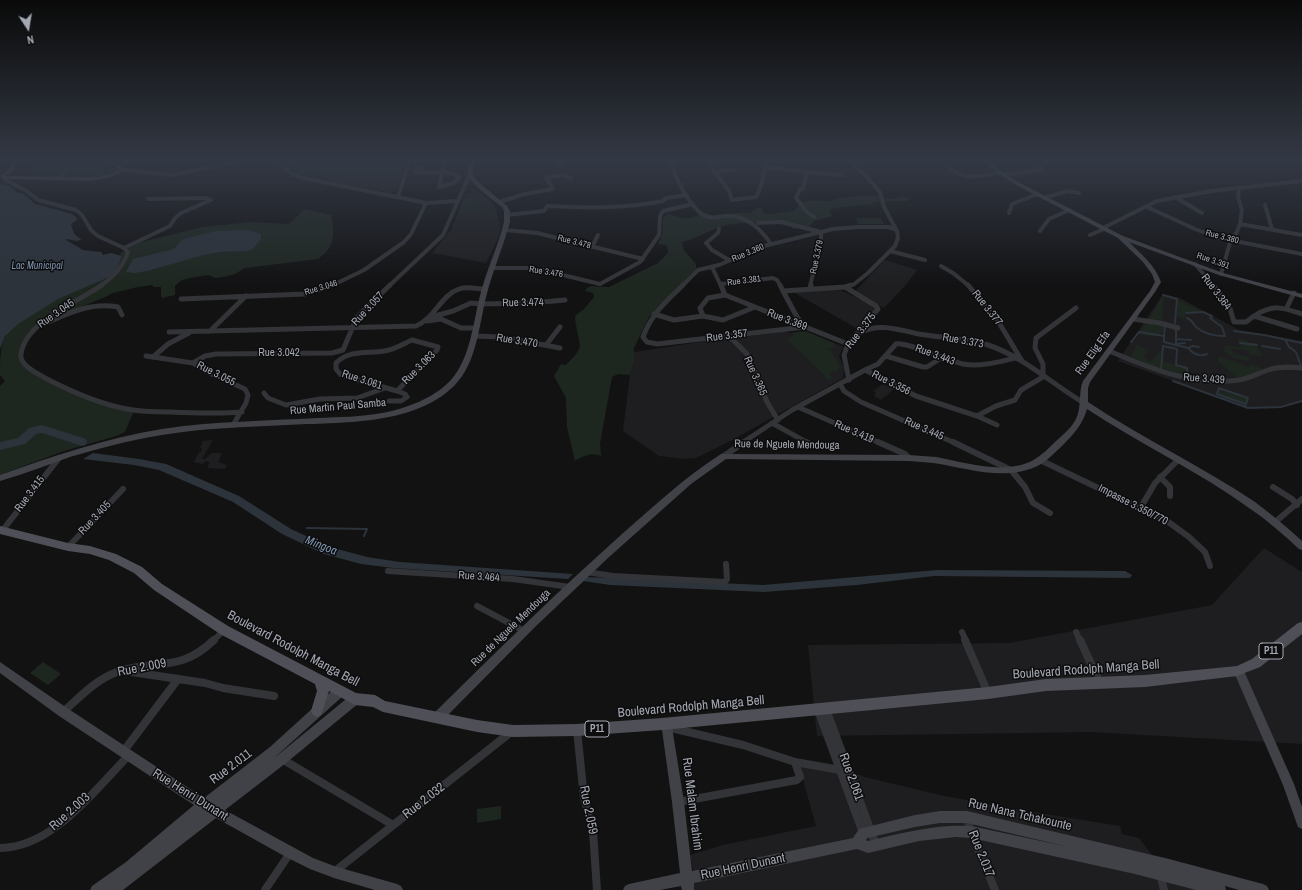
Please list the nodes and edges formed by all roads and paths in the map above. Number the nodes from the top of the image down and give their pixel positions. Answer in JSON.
{"nodes":[{"id":1,"x":426,"y":203,"type":"edge"},
{"id":2,"x":51,"y":204,"type":"edge"},
{"id":3,"x":203,"y":204,"type":"edge"},
{"id":4,"x":456,"y":204,"type":"edge"},
{"id":5,"x":501,"y":204,"type":"edge"},
{"id":6,"x":651,"y":204,"type":"edge"},
{"id":7,"x":693,"y":204,"type":"joint"},
{"id":8,"x":800,"y":204,"type":"edge"},
{"id":9,"x":883,"y":204,"type":"edge"},
{"id":10,"x":1013,"y":204,"type":"edge"},
{"id":11,"x":1055,"y":204,"type":"edge"},
{"id":12,"x":1153,"y":204,"type":"edge"},
{"id":13,"x":1186,"y":204,"type":"edge"},
{"id":14,"x":1240,"y":204,"type":"edge"},
{"id":15,"x":1265,"y":205,"type":"dead end"},
{"id":16,"x":1147,"y":207,"type":"junction"},
{"id":17,"x":1068,"y":210,"type":"junction"},
{"id":18,"x":1009,"y":213,"type":"dead end"},
{"id":19,"x":1202,"y":213,"type":"dead end"},
{"id":20,"x":507,"y":215,"type":"junction"},
{"id":21,"x":814,"y":217,"type":"dead end"},
{"id":22,"x":758,"y":223,"type":"dead end"},
{"id":23,"x":1240,"y":224,"type":"junction"},
{"id":24,"x":1104,"y":228,"type":"junction"},
{"id":25,"x":1272,"y":228,"type":"junction"},
{"id":26,"x":719,"y":229,"type":"dead end"},
{"id":27,"x":895,"y":229,"type":"junction"},
{"id":28,"x":505,"y":230,"type":"junction"},
{"id":29,"x":1040,"y":231,"type":"dead end"},
{"id":30,"x":821,"y":232,"type":"junction"},
{"id":31,"x":598,"y":235,"type":"dead end"},
{"id":32,"x":1090,"y":235,"type":"dead end"},
{"id":33,"x":1302,"y":235,"type":"edge"},
{"id":34,"x":1120,"y":237,"type":"junction"},
{"id":35,"x":1231,"y":239,"type":"junction"},
{"id":36,"x":771,"y":244,"type":"junction"},
{"id":37,"x":592,"y":247,"type":"junction"},
{"id":38,"x":124,"y":248,"type":"junction"},
{"id":39,"x":890,"y":251,"type":"junction"},
{"id":40,"x":1302,"y":254,"type":"edge"},
{"id":41,"x":1172,"y":255,"type":"junction"},
{"id":42,"x":643,"y":259,"type":"junction"},
{"id":43,"x":729,"y":260,"type":"junction"},
{"id":44,"x":925,"y":260,"type":"dead end"},
{"id":45,"x":1145,"y":261,"type":"junction"},
{"id":46,"x":1195,"y":264,"type":"junction"},
{"id":47,"x":941,"y":266,"type":"dead end"},
{"id":48,"x":712,"y":267,"type":"junction"},
{"id":49,"x":491,"y":268,"type":"junction"},
{"id":50,"x":1221,"y":274,"type":"junction"},
{"id":51,"x":721,"y":284,"type":"junction"},
{"id":52,"x":845,"y":287,"type":"junction"},
{"id":53,"x":810,"y":288,"type":"junction"},
{"id":54,"x":485,"y":289,"type":"junction"},
{"id":55,"x":783,"y":291,"type":"junction"},
{"id":56,"x":1294,"y":293,"type":"junction"},
{"id":57,"x":725,"y":295,"type":"junction"},
{"id":58,"x":246,"y":296,"type":"junction"},
{"id":59,"x":1302,"y":296,"type":"edge"},
{"id":60,"x":181,"y":299,"type":"dead end"},
{"id":61,"x":565,"y":300,"type":"dead end"},
{"id":62,"x":481,"y":304,"type":"junction"},
{"id":63,"x":755,"y":307,"type":"junction"},
{"id":64,"x":1076,"y":308,"type":"dead end"},
{"id":65,"x":1286,"y":309,"type":"junction"},
{"id":66,"x":654,"y":314,"type":"junction"},
{"id":67,"x":1302,"y":314,"type":"edge"},
{"id":68,"x":122,"y":315,"type":"dead end"},
{"id":69,"x":703,"y":316,"type":"junction"},
{"id":70,"x":1254,"y":316,"type":"junction"},
{"id":71,"x":430,"y":317,"type":"junction"},
{"id":72,"x":1133,"y":319,"type":"junction"},
{"id":73,"x":426,"y":321,"type":"junction"},
{"id":74,"x":36,"y":327,"type":"junction"},
{"id":75,"x":560,"y":327,"type":"dead end"},
{"id":76,"x":805,"y":327,"type":"junction"},
{"id":77,"x":352,"y":328,"type":"junction"},
{"id":78,"x":476,"y":328,"type":"junction"},
{"id":79,"x":1178,"y":328,"type":"dead end"},
{"id":80,"x":1297,"y":329,"type":"dead end"},
{"id":81,"x":193,"y":331,"type":"junction"},
{"id":82,"x":210,"y":331,"type":"junction"},
{"id":83,"x":169,"y":332,"type":"dead end"},
{"id":84,"x":474,"y":336,"type":"junction"},
{"id":85,"x":729,"y":336,"type":"junction"},
{"id":86,"x":854,"y":338,"type":"junction"},
{"id":87,"x":650,"y":344,"type":"joint"},
{"id":88,"x":848,"y":344,"type":"junction"},
{"id":89,"x":546,"y":345,"type":"junction"},
{"id":90,"x":560,"y":348,"type":"dead end"},
{"id":91,"x":1110,"y":351,"type":"junction"},
{"id":92,"x":146,"y":356,"type":"dead end"},
{"id":93,"x":886,"y":356,"type":"junction"},
{"id":94,"x":153,"y":357,"type":"junction"},
{"id":95,"x":342,"y":357,"type":"joint"},
{"id":96,"x":941,"y":358,"type":"junction"},
{"id":97,"x":1015,"y":358,"type":"junction"},
{"id":98,"x":1022,"y":361,"type":"junction"},
{"id":99,"x":193,"y":363,"type":"junction"},
{"id":100,"x":1302,"y":368,"type":"edge"},
{"id":101,"x":865,"y":370,"type":"junction"},
{"id":102,"x":1043,"y":377,"type":"junction"},
{"id":103,"x":849,"y":380,"type":"junction"},
{"id":104,"x":840,"y":384,"type":"junction"},
{"id":105,"x":385,"y":388,"type":"junction"},
{"id":106,"x":397,"y":391,"type":"junction"},
{"id":107,"x":264,"y":393,"type":"dead end"},
{"id":108,"x":389,"y":401,"type":"dead end"},
{"id":109,"x":1084,"y":403,"type":"junction"},
{"id":110,"x":798,"y":407,"type":"junction"},
{"id":111,"x":242,"y":412,"type":"junction"},
{"id":112,"x":976,"y":416,"type":"junction"},
{"id":113,"x":775,"y":421,"type":"junction"},
{"id":114,"x":233,"y":425,"type":"junction"},
{"id":115,"x":997,"y":425,"type":"dead end"},
{"id":116,"x":808,"y":443,"type":"dead end"},
{"id":117,"x":724,"y":456,"type":"junction"},
{"id":118,"x":59,"y":458,"type":"junction"},
{"id":119,"x":909,"y":458,"type":"junction"},
{"id":120,"x":1040,"y":460,"type":"junction"},
{"id":121,"x":1177,"y":461,"type":"junction"},
{"id":122,"x":1011,"y":470,"type":"junction"},
{"id":123,"x":1160,"y":477,"type":"junction"},
{"id":124,"x":0,"y":478,"type":"edge"},
{"id":125,"x":1273,"y":487,"type":"dead end"},
{"id":126,"x":122,"y":489,"type":"dead end"},
{"id":127,"x":1170,"y":496,"type":"dead end"},
{"id":128,"x":1302,"y":499,"type":"edge"},
{"id":129,"x":1297,"y":505,"type":"junction"},
{"id":130,"x":1141,"y":507,"type":"junction"},
{"id":131,"x":1050,"y":513,"type":"dead end"},
{"id":132,"x":1274,"y":523,"type":"junction"},
{"id":133,"x":1,"y":530,"type":"edge"},
{"id":134,"x":1290,"y":535,"type":"junction"},
{"id":135,"x":1302,"y":538,"type":"edge"},
{"id":136,"x":1302,"y":546,"type":"edge"},
{"id":137,"x":68,"y":547,"type":"junction"},
{"id":138,"x":726,"y":564,"type":"dead end"},
{"id":139,"x":1210,"y":566,"type":"dead end"},
{"id":140,"x":388,"y":570,"type":"dead end"},
{"id":141,"x":584,"y":573,"type":"junction"},
{"id":142,"x":572,"y":585,"type":"junction"},
{"id":143,"x":477,"y":606,"type":"dead end"},
{"id":144,"x":1302,"y":627,"type":"edge"},
{"id":145,"x":224,"y":630,"type":"junction"},
{"id":146,"x":524,"y":631,"type":"junction"},
{"id":147,"x":962,"y":632,"type":"dead end"},
{"id":148,"x":1076,"y":632,"type":"dead end"},
{"id":149,"x":0,"y":668,"type":"edge"},
{"id":150,"x":120,"y":671,"type":"junction"},
{"id":151,"x":1237,"y":671,"type":"junction"},
{"id":152,"x":178,"y":679,"type":"junction"},
{"id":153,"x":319,"y":679,"type":"junction"},
{"id":154,"x":1100,"y":683,"type":"junction"},
{"id":155,"x":340,"y":691,"type":"junction"},
{"id":156,"x":988,"y":693,"type":"junction"},
{"id":157,"x":274,"y":696,"type":"dead end"},
{"id":158,"x":355,"y":699,"type":"junction"},
{"id":159,"x":822,"y":709,"type":"junction"},
{"id":160,"x":317,"y":711,"type":"junction"},
{"id":161,"x":63,"y":712,"type":"junction"},
{"id":162,"x":437,"y":718,"type":"junction"},
{"id":163,"x":665,"y":726,"type":"junction"},
{"id":164,"x":576,"y":730,"type":"junction"},
{"id":165,"x":513,"y":731,"type":"junction"},
{"id":166,"x":126,"y":753,"type":"junction"},
{"id":167,"x":282,"y":759,"type":"junction"},
{"id":168,"x":795,"y":762,"type":"junction"},
{"id":169,"x":840,"y":770,"type":"junction"},
{"id":170,"x":678,"y":802,"type":"junction"},
{"id":171,"x":209,"y":808,"type":"junction"},
{"id":172,"x":967,"y":817,"type":"junction"},
{"id":173,"x":1302,"y":823,"type":"edge"},
{"id":174,"x":393,"y":825,"type":"junction"},
{"id":175,"x":971,"y":832,"type":"junction"},
{"id":176,"x":867,"y":840,"type":"junction"},
{"id":177,"x":0,"y":848,"type":"edge"},
{"id":178,"x":290,"y":853,"type":"junction"},
{"id":179,"x":1135,"y":862,"type":"junction"},
{"id":180,"x":334,"y":872,"type":"junction"},
{"id":181,"x":1160,"y":874,"type":"junction"},
{"id":182,"x":688,"y":884,"type":"edge"},
{"id":183,"x":96,"y":890,"type":"edge"},
{"id":184,"x":113,"y":890,"type":"edge"},
{"id":185,"x":265,"y":890,"type":"edge"},
{"id":186,"x":397,"y":890,"type":"edge"},
{"id":187,"x":597,"y":890,"type":"edge"},
{"id":188,"x":629,"y":890,"type":"edge"},
{"id":189,"x":995,"y":890,"type":"edge"},
{"id":190,"x":1164,"y":890,"type":"edge"},
{"id":191,"x":1220,"y":890,"type":"edge"},
{"id":192,"x":1263,"y":890,"type":"edge"}],
"edges":[{"from":1,"to":58,"type":"street","name":"Rue 3.046"},
{"from":2,"to":38,"type":"street"},
{"from":3,"to":38,"type":"street"},
{"from":4,"to":77,"type":"street","name":"Rue 3.057"},
{"from":5,"to":20,"type":"main road"},
{"from":6,"to":20,"type":"street"},
{"from":7,"to":36,"type":"street"},
{"from":7,"to":42,"type":"street"},
{"from":8,"to":21,"type":"street"},
{"from":9,"to":27,"type":"street"},
{"from":10,"to":18,"type":"street"},
{"from":11,"to":17,"type":"main road","name":"Rue Elig Efa"},
{"from":12,"to":16,"type":"street"},
{"from":13,"to":19,"type":"street"},
{"from":14,"to":23,"type":"street"},
{"from":15,"to":25,"type":"street"},
{"from":16,"to":24,"type":"street"},
{"from":16,"to":35,"type":"street","name":"Rue 3.380"},
{"from":17,"to":24,"type":"main road","name":"Rue Elig Efa"},
{"from":17,"to":29,"type":"street"},
{"from":20,"to":28,"type":"main road","name":"Rue Martin Paul Samba"},
{"from":22,"to":30,"type":"street"},
{"from":23,"to":25,"type":"street"},
{"from":23,"to":35,"type":"street"},
{"from":24,"to":32,"type":"street"},
{"from":24,"to":34,"type":"main road","name":"Rue Elig Efa"},
{"from":25,"to":33,"type":"street"},
{"from":26,"to":43,"type":"street"},
{"from":27,"to":30,"type":"street","name":"Rue 3.360"},
{"from":27,"to":39,"type":"street"},
{"from":28,"to":37,"type":"street","name":"Rue 3.478"},
{"from":28,"to":49,"type":"main road","name":"Rue Martin Paul Samba"},
{"from":30,"to":36,"type":"street","name":"Rue 3.360"},
{"from":30,"to":53,"type":"street","name":"Rue 3.379"},
{"from":31,"to":37,"type":"street"},
{"from":34,"to":41,"type":"main road","name":"Rue 3.391"},
{"from":34,"to":45,"type":"main road","name":"Rue Elig Efa"},
{"from":35,"to":40,"type":"street","name":"Rue 3.380"},
{"from":35,"to":50,"type":"street"},
{"from":36,"to":43,"type":"street","name":"Rue 3.360"},
{"from":37,"to":42,"type":"street","name":"Rue 3.478"},
{"from":38,"to":74,"type":"street","name":"Rue 3.045"},
{"from":39,"to":44,"type":"street"},
{"from":39,"to":52,"type":"street"},
{"from":41,"to":45,"type":"main road"},
{"from":41,"to":46,"type":"main road","name":"Rue 3.391"},
{"from":42,"to":49,"type":"street","name":"Rue 3.476"},
{"from":43,"to":48,"type":"street","name":"Rue 3.360"},
{"from":45,"to":72,"type":"main road","name":"Rue Elig Efa"},
{"from":46,"to":50,"type":"main road","name":"Rue 3.391"},
{"from":46,"to":70,"type":"street","name":"Rue 3.364"},
{"from":47,"to":98,"type":"street","name":"Rue 3.377"},
{"from":48,"to":51,"type":"street"},
{"from":48,"to":66,"type":"street","name":"Rue 3.360"},
{"from":49,"to":54,"type":"main road","name":"Rue Martin Paul Samba"},
{"from":50,"to":56,"type":"main road","name":"Rue 3.391"},
{"from":51,"to":55,"type":"street","name":"Rue 3.381"},
{"from":51,"to":57,"type":"street"},
{"from":52,"to":53,"type":"street"},
{"from":52,"to":86,"type":"street","name":"Rue 3.375"},
{"from":53,"to":55,"type":"street"},
{"from":54,"to":62,"type":"main road","name":"Rue Martin Paul Samba"},
{"from":54,"to":71,"type":"street"},
{"from":55,"to":76,"type":"street"},
{"from":56,"to":59,"type":"main road","name":"Rue 3.391"},
{"from":56,"to":65,"type":"street"},
{"from":57,"to":63,"type":"street","name":"Rue 3.369"},
{"from":57,"to":69,"type":"street"},
{"from":58,"to":60,"type":"street","name":"Rue 3.046"},
{"from":58,"to":82,"type":"street"},
{"from":61,"to":62,"type":"street","name":"Rue 3.474"},
{"from":62,"to":71,"type":"street","name":"Rue 3.474"},
{"from":62,"to":78,"type":"main road","name":"Rue Martin Paul Samba"},
{"from":63,"to":69,"type":"street"},
{"from":63,"to":76,"type":"street","name":"Rue 3.369"},
{"from":64,"to":102,"type":"street"},
{"from":65,"to":67,"type":"street"},
{"from":65,"to":70,"type":"street"},
{"from":66,"to":69,"type":"street"},
{"from":66,"to":87,"type":"street","name":"Rue 3.360"},
{"from":68,"to":74,"type":"street"},
{"from":70,"to":80,"type":"street"},
{"from":71,"to":73,"type":"street"},
{"from":72,"to":79,"type":"street"},
{"from":72,"to":91,"type":"main road","name":"Rue Elig Efa"},
{"from":73,"to":77,"type":"street"},
{"from":73,"to":78,"type":"street"},
{"from":74,"to":111,"type":"street","name":"Rue 3.045"},
{"from":75,"to":89,"type":"street"},
{"from":76,"to":85,"type":"street","name":"Rue 3.357"},
{"from":76,"to":88,"type":"street","name":"Rue 3.369"},
{"from":77,"to":82,"type":"street","name":"Rue 3.057"},
{"from":77,"to":99,"type":"street","name":"Rue 3.042"},
{"from":78,"to":84,"type":"main road","name":"Rue Martin Paul Samba"},
{"from":81,"to":82,"type":"street","name":"Rue 3.057"},
{"from":81,"to":83,"type":"street","name":"Rue 3.057"},
{"from":81,"to":94,"type":"street"},
{"from":84,"to":89,"type":"street","name":"Rue 3.470"},
{"from":84,"to":114,"type":"main road","name":"Rue Martin Paul Samba"},
{"from":85,"to":87,"type":"street","name":"Rue 3.357"},
{"from":85,"to":113,"type":"street","name":"Rue 3.365"},
{"from":86,"to":88,"type":"street","name":"Rue 3.375"},
{"from":86,"to":97,"type":"street","name":"Rue 3.373"},
{"from":88,"to":103,"type":"street","name":"Rue 3.375"},
{"from":89,"to":90,"type":"street","name":"Rue 3.470"},
{"from":91,"to":100,"type":"street","name":"Rue 3.439"},
{"from":91,"to":109,"type":"main road","name":"Rue Elig Efa"},
{"from":92,"to":94,"type":"street","name":"Rue 3.055"},
{"from":93,"to":96,"type":"street"},
{"from":93,"to":96,"type":"street","name":"Rue 3.443"},
{"from":93,"to":101,"type":"street","name":"Rue 3.443"},
{"from":94,"to":99,"type":"street","name":"Rue 3.055"},
{"from":95,"to":105,"type":"street","name":"Rue 3.061"},
{"from":95,"to":106,"type":"street","name":"Rue 3.063"},
{"from":96,"to":97,"type":"street","name":"Rue 3.443"},
{"from":97,"to":98,"type":"street","name":"Rue 3.373"},
{"from":98,"to":102,"type":"street","name":"Rue 3.373"},
{"from":99,"to":111,"type":"street","name":"Rue 3.055"},
{"from":101,"to":103,"type":"street","name":"Rue 3.356"},
{"from":101,"to":112,"type":"street","name":"Rue 3.356"},
{"from":102,"to":109,"type":"street","name":"Rue 3.373"},
{"from":102,"to":112,"type":"street"},
{"from":103,"to":104,"type":"street","name":"Rue 3.356"},
{"from":104,"to":110,"type":"street","name":"Rue 3.356"},
{"from":104,"to":122,"type":"street","name":"Rue 3.445"},
{"from":105,"to":106,"type":"street","name":"Rue 3.061"},
{"from":105,"to":107,"type":"street"},
{"from":106,"to":108,"type":"street","name":"Rue 3.061"},
{"from":109,"to":120,"type":"main road","name":"Rue de Nguele Mendouga"},
{"from":109,"to":121,"type":"main road"},
{"from":110,"to":113,"type":"street","name":"Rue 3.356"},
{"from":110,"to":119,"type":"street","name":"Rue 3.419"},
{"from":111,"to":114,"type":"street","name":"Rue 3.055"},
{"from":112,"to":115,"type":"street","name":"Rue 3.356"},
{"from":113,"to":116,"type":"street"},
{"from":113,"to":117,"type":"street","name":"Rue 3.356"},
{"from":114,"to":118,"type":"main road","name":"Rue Martin Paul Samba"},
{"from":117,"to":119,"type":"main road","name":"Rue de Nguele Mendouga"},
{"from":117,"to":141,"type":"main road","name":"Rue de Nguele Mendouga"},
{"from":118,"to":124,"type":"main road","name":"Rue Martin Paul Samba"},
{"from":118,"to":133,"type":"street","name":"Rue 3.415"},
{"from":119,"to":122,"type":"main road","name":"Rue de Nguele Mendouga"},
{"from":120,"to":122,"type":"main road","name":"Rue de Nguele Mendouga"},
{"from":120,"to":130,"type":"street","name":"Impasse 3.350/770"},
{"from":121,"to":123,"type":"street"},
{"from":121,"to":132,"type":"main road"},
{"from":122,"to":131,"type":"street"},
{"from":123,"to":127,"type":"street"},
{"from":123,"to":130,"type":"street"},
{"from":125,"to":129,"type":"street"},
{"from":126,"to":137,"type":"street","name":"Rue 3.405"},
{"from":128,"to":129,"type":"street"},
{"from":129,"to":132,"type":"street"},
{"from":130,"to":139,"type":"street","name":"Impasse 3.350/770"},
{"from":132,"to":134,"type":"main road"},
{"from":133,"to":137,"type":"main road","name":"Boulevard Rodolph Manga Bell","number":"P11"},
{"from":134,"to":135,"type":"main road"},
{"from":134,"to":136,"type":"main road"},
{"from":137,"to":145,"type":"main road","name":"Boulevard Rodolph Manga Bell","number":"P11"},
{"from":138,"to":141,"type":"street"},
{"from":140,"to":142,"type":"street","name":"Rue 3.464"},
{"from":141,"to":142,"type":"main road","name":"Rue de Nguele Mendouga"},
{"from":142,"to":146,"type":"main road","name":"Rue de Nguele Mendouga"},
{"from":143,"to":146,"type":"street"},
{"from":144,"to":151,"type":"main road","number":"P11"},
{"from":145,"to":150,"type":"street","name":"Rue 2.009"},
{"from":145,"to":153,"type":"main road","name":"Boulevard Rodolph Manga Bell","number":"P11"},
{"from":146,"to":162,"type":"main road","name":"Rue de Nguele Mendouga"},
{"from":147,"to":156,"type":"street"},
{"from":148,"to":154,"type":"street"},
{"from":149,"to":161,"type":"main road","name":"Rue Henri Dunant"},
{"from":150,"to":152,"type":"street"},
{"from":150,"to":161,"type":"street","name":"Rue 2.009"},
{"from":151,"to":154,"type":"main road","name":"Boulevard Rodolph Manga Bell","number":"P11"},
{"from":151,"to":173,"type":"main road"},
{"from":152,"to":157,"type":"street"},
{"from":152,"to":166,"type":"street","name":"Rue 2.003"},
{"from":153,"to":155,"type":"main road","name":"Boulevard Rodolph Manga Bell","number":"P11"},
{"from":153,"to":160,"type":"main road"},
{"from":154,"to":156,"type":"main road","name":"Boulevard Rodolph Manga Bell","number":"P11"},
{"from":155,"to":158,"type":"main road","name":"Boulevard Rodolph Manga Bell","number":"P11"},
{"from":155,"to":160,"type":"main road","name":"Rue 2.011"},
{"from":156,"to":159,"type":"main road","name":"Boulevard Rodolph Manga Bell","number":"P11"},
{"from":158,"to":162,"type":"main road","name":"Boulevard Rodolph Manga Bell","number":"P11"},
{"from":158,"to":167,"type":"main road","name":"Rue 2.011"},
{"from":159,"to":163,"type":"main road","name":"Boulevard Rodolph Manga Bell","number":"P11"},
{"from":159,"to":169,"type":"street","name":"Rue 2.061"},
{"from":159,"to":176,"type":"street","name":"Rue 2.061"},
{"from":160,"to":171,"type":"main road","name":"Rue 2.011"},
{"from":161,"to":166,"type":"main road","name":"Rue Henri Dunant"},
{"from":162,"to":165,"type":"main road","name":"Boulevard Rodolph Manga Bell","number":"P11"},
{"from":163,"to":164,"type":"main road","name":"Boulevard Rodolph Manga Bell","number":"P11"},
{"from":163,"to":168,"type":"street"},
{"from":163,"to":170,"type":"main road","name":"Rue Malam Ibrahim"},
{"from":164,"to":165,"type":"main road","name":"Boulevard Rodolph Manga Bell","number":"P11"},
{"from":164,"to":187,"type":"street","name":"Rue 2.059"},
{"from":165,"to":174,"type":"street","name":"Rue 2.032"},
{"from":166,"to":171,"type":"main road","name":"Rue Henri Dunant"},
{"from":166,"to":177,"type":"street","name":"Rue 2.003"},
{"from":167,"to":171,"type":"main road","name":"Rue 2.011"},
{"from":167,"to":174,"type":"street"},
{"from":168,"to":169,"type":"street"},
{"from":168,"to":170,"type":"street"},
{"from":169,"to":176,"type":"street","name":"Rue 2.061"},
{"from":170,"to":182,"type":"main road","name":"Rue Malam Ibrahim"},
{"from":171,"to":178,"type":"main road","name":"Rue Henri Dunant"},
{"from":171,"to":183,"type":"main road","name":"Rue 2.011"},
{"from":171,"to":184,"type":"main road","name":"Rue 2.011"},
{"from":172,"to":175,"type":"street","name":"Rue 2.017"},
{"from":172,"to":176,"type":"main road","name":"Rue Nana Tchakounte"},
{"from":172,"to":179,"type":"main road","name":"Rue Nana Tchakounte"},
{"from":174,"to":180,"type":"street","name":"Rue 2.032"},
{"from":175,"to":176,"type":"main road","name":"Rue Nana Tchakounte"},
{"from":175,"to":179,"type":"main road","name":"Rue Nana Tchakounte"},
{"from":175,"to":189,"type":"street","name":"Rue 2.017"},
{"from":176,"to":182,"type":"main road","name":"Rue Henri Dunant"},
{"from":178,"to":180,"type":"main road","name":"Rue Henri Dunant"},
{"from":178,"to":185,"type":"street"},
{"from":179,"to":181,"type":"main road","name":"Rue Nana Tchakounte"},
{"from":179,"to":192,"type":"main road","name":"Rue Nana Tchakounte"},
{"from":180,"to":186,"type":"main road","name":"Rue Henri Dunant"},
{"from":181,"to":190,"type":"street"},
{"from":181,"to":191,"type":"main road","name":"Rue Nana Tchakounte"},
{"from":182,"to":188,"type":"main road","name":"Rue Henri Dunant"}]}
